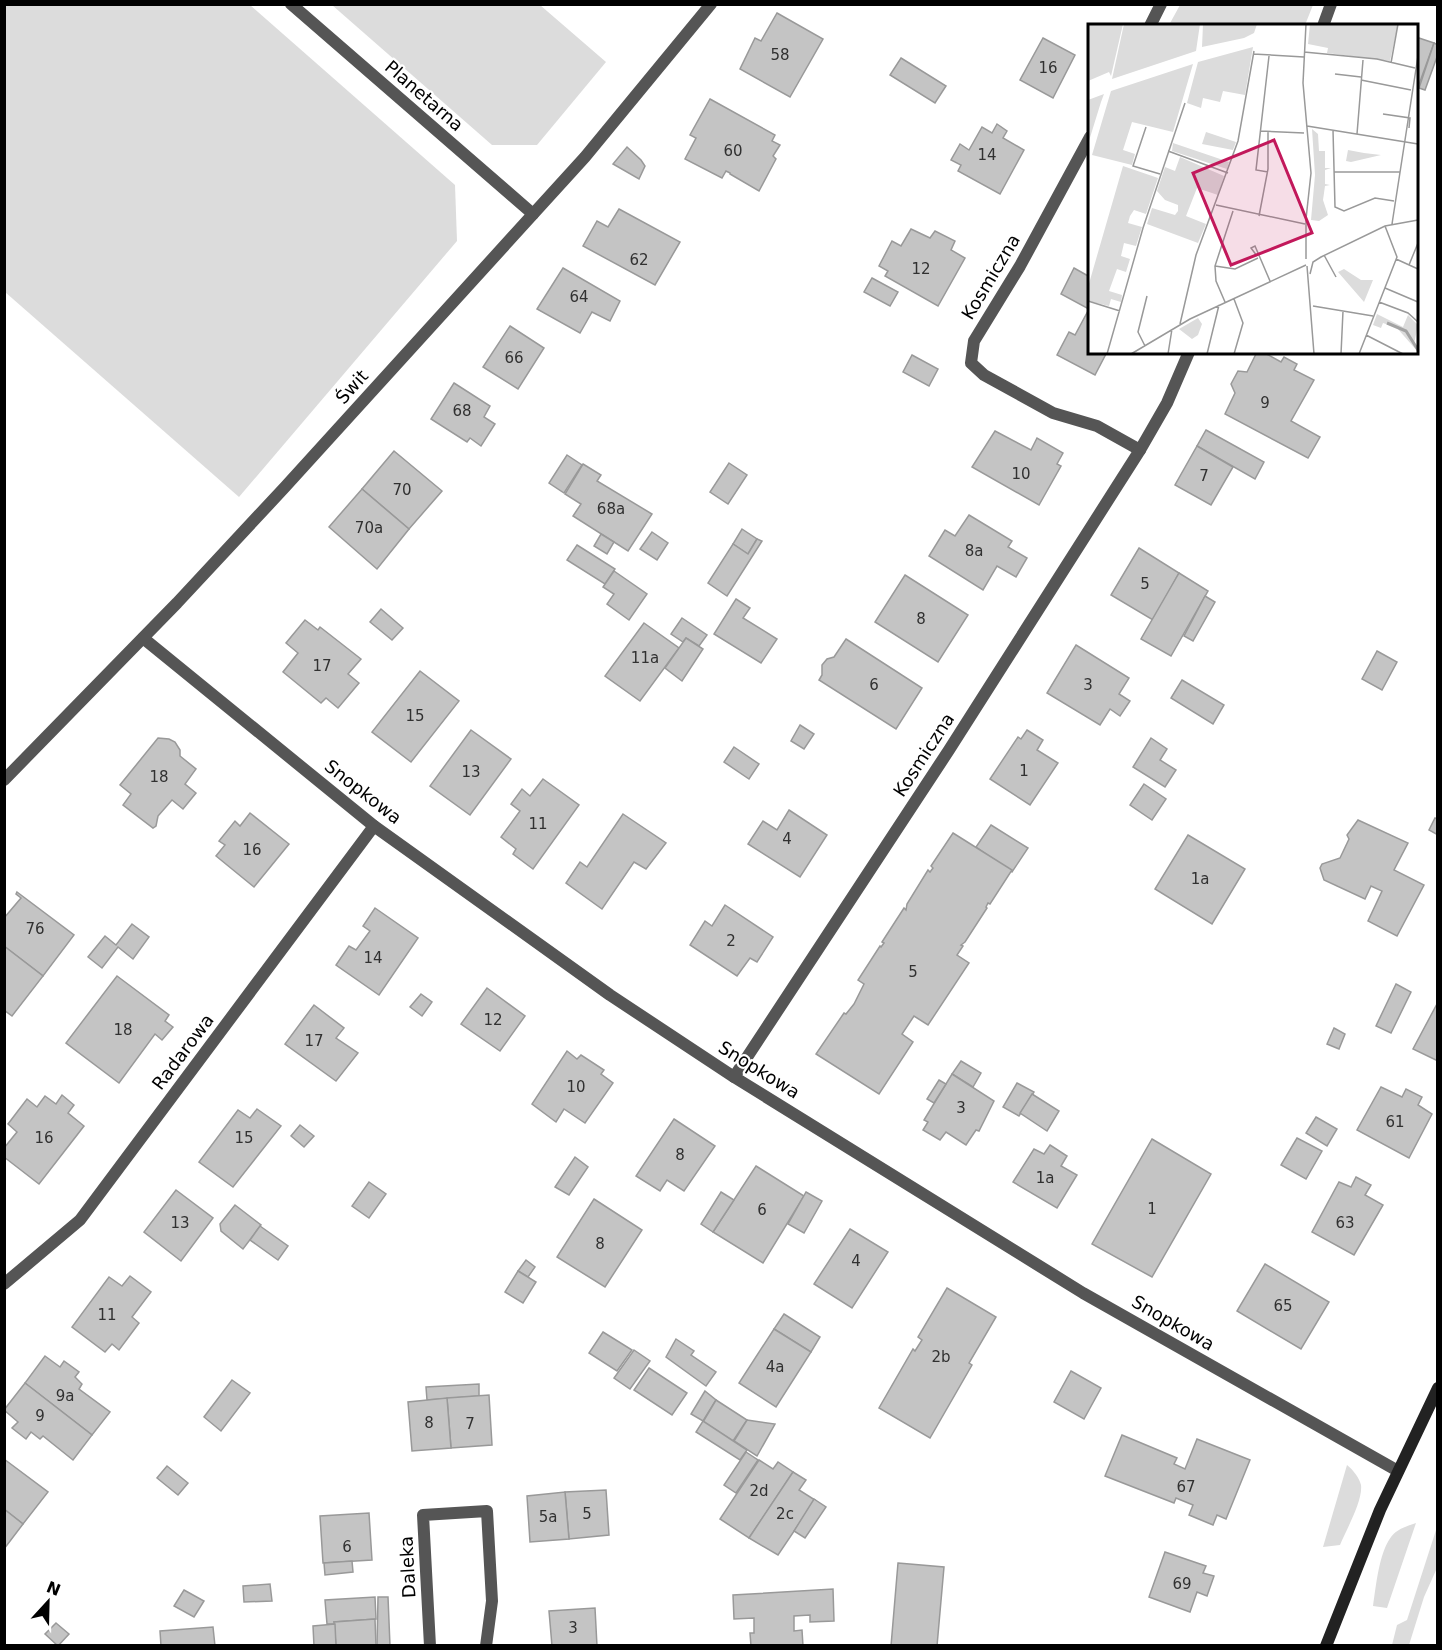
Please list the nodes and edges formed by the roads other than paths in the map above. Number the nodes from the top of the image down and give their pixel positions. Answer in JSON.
{"nodes":[{"id":1,"x":291,"y":4,"type":"edge"},
{"id":2,"x":711,"y":4,"type":"edge"},
{"id":3,"x":1161,"y":4,"type":"edge"},
{"id":4,"x":1331,"y":4,"type":"edge"},
{"id":5,"x":1151,"y":24,"type":"edge"},
{"id":6,"x":1324,"y":24,"type":"edge"},
{"id":7,"x":1088,"y":139,"type":"edge"},
{"id":8,"x":532,"y":214,"type":"junction"},
{"id":9,"x":1188,"y":354,"type":"edge"},
{"id":10,"x":1140,"y":450,"type":"junction"},
{"id":11,"x":143,"y":638,"type":"junction"},
{"id":12,"x":4,"y":780,"type":"edge"},
{"id":13,"x":374,"y":825,"type":"junction"},
{"id":14,"x":734,"y":1077,"type":"junction"},
{"id":15,"x":4,"y":1284,"type":"edge"},
{"id":16,"x":1437,"y":1388,"type":"edge"},
{"id":17,"x":1398,"y":1471,"type":"junction"},
{"id":18,"x":430,"y":1646,"type":"edge"},
{"id":19,"x":486,"y":1646,"type":"edge"},
{"id":20,"x":1326,"y":1646,"type":"edge"}],
"edges":[{"from":1,"to":8,"type":"street","name":"Planetarna"},
{"from":2,"to":8,"type":"street","name":"Świt"},
{"from":3,"to":5,"type":"street"},
{"from":4,"to":6,"type":"street"},
{"from":7,"to":10,"type":"street","name":"Kosmiczna"},
{"from":8,"to":11,"type":"street","name":"Świt"},
{"from":9,"to":10,"type":"street","name":"Kosmiczna"},
{"from":10,"to":14,"type":"street","name":"Kosmiczna"},
{"from":11,"to":12,"type":"street","name":"Świt"},
{"from":11,"to":13,"type":"street","name":"Snopkowa"},
{"from":13,"to":14,"type":"street","name":"Snopkowa"},
{"from":13,"to":15,"type":"street","name":"Radarowa"},
{"from":14,"to":17,"type":"street","name":"Snopkowa"},
{"from":16,"to":17,"type":"street"},
{"from":17,"to":20,"type":"street"},
{"from":18,"to":19,"type":"street","name":"Daleka"}]}
